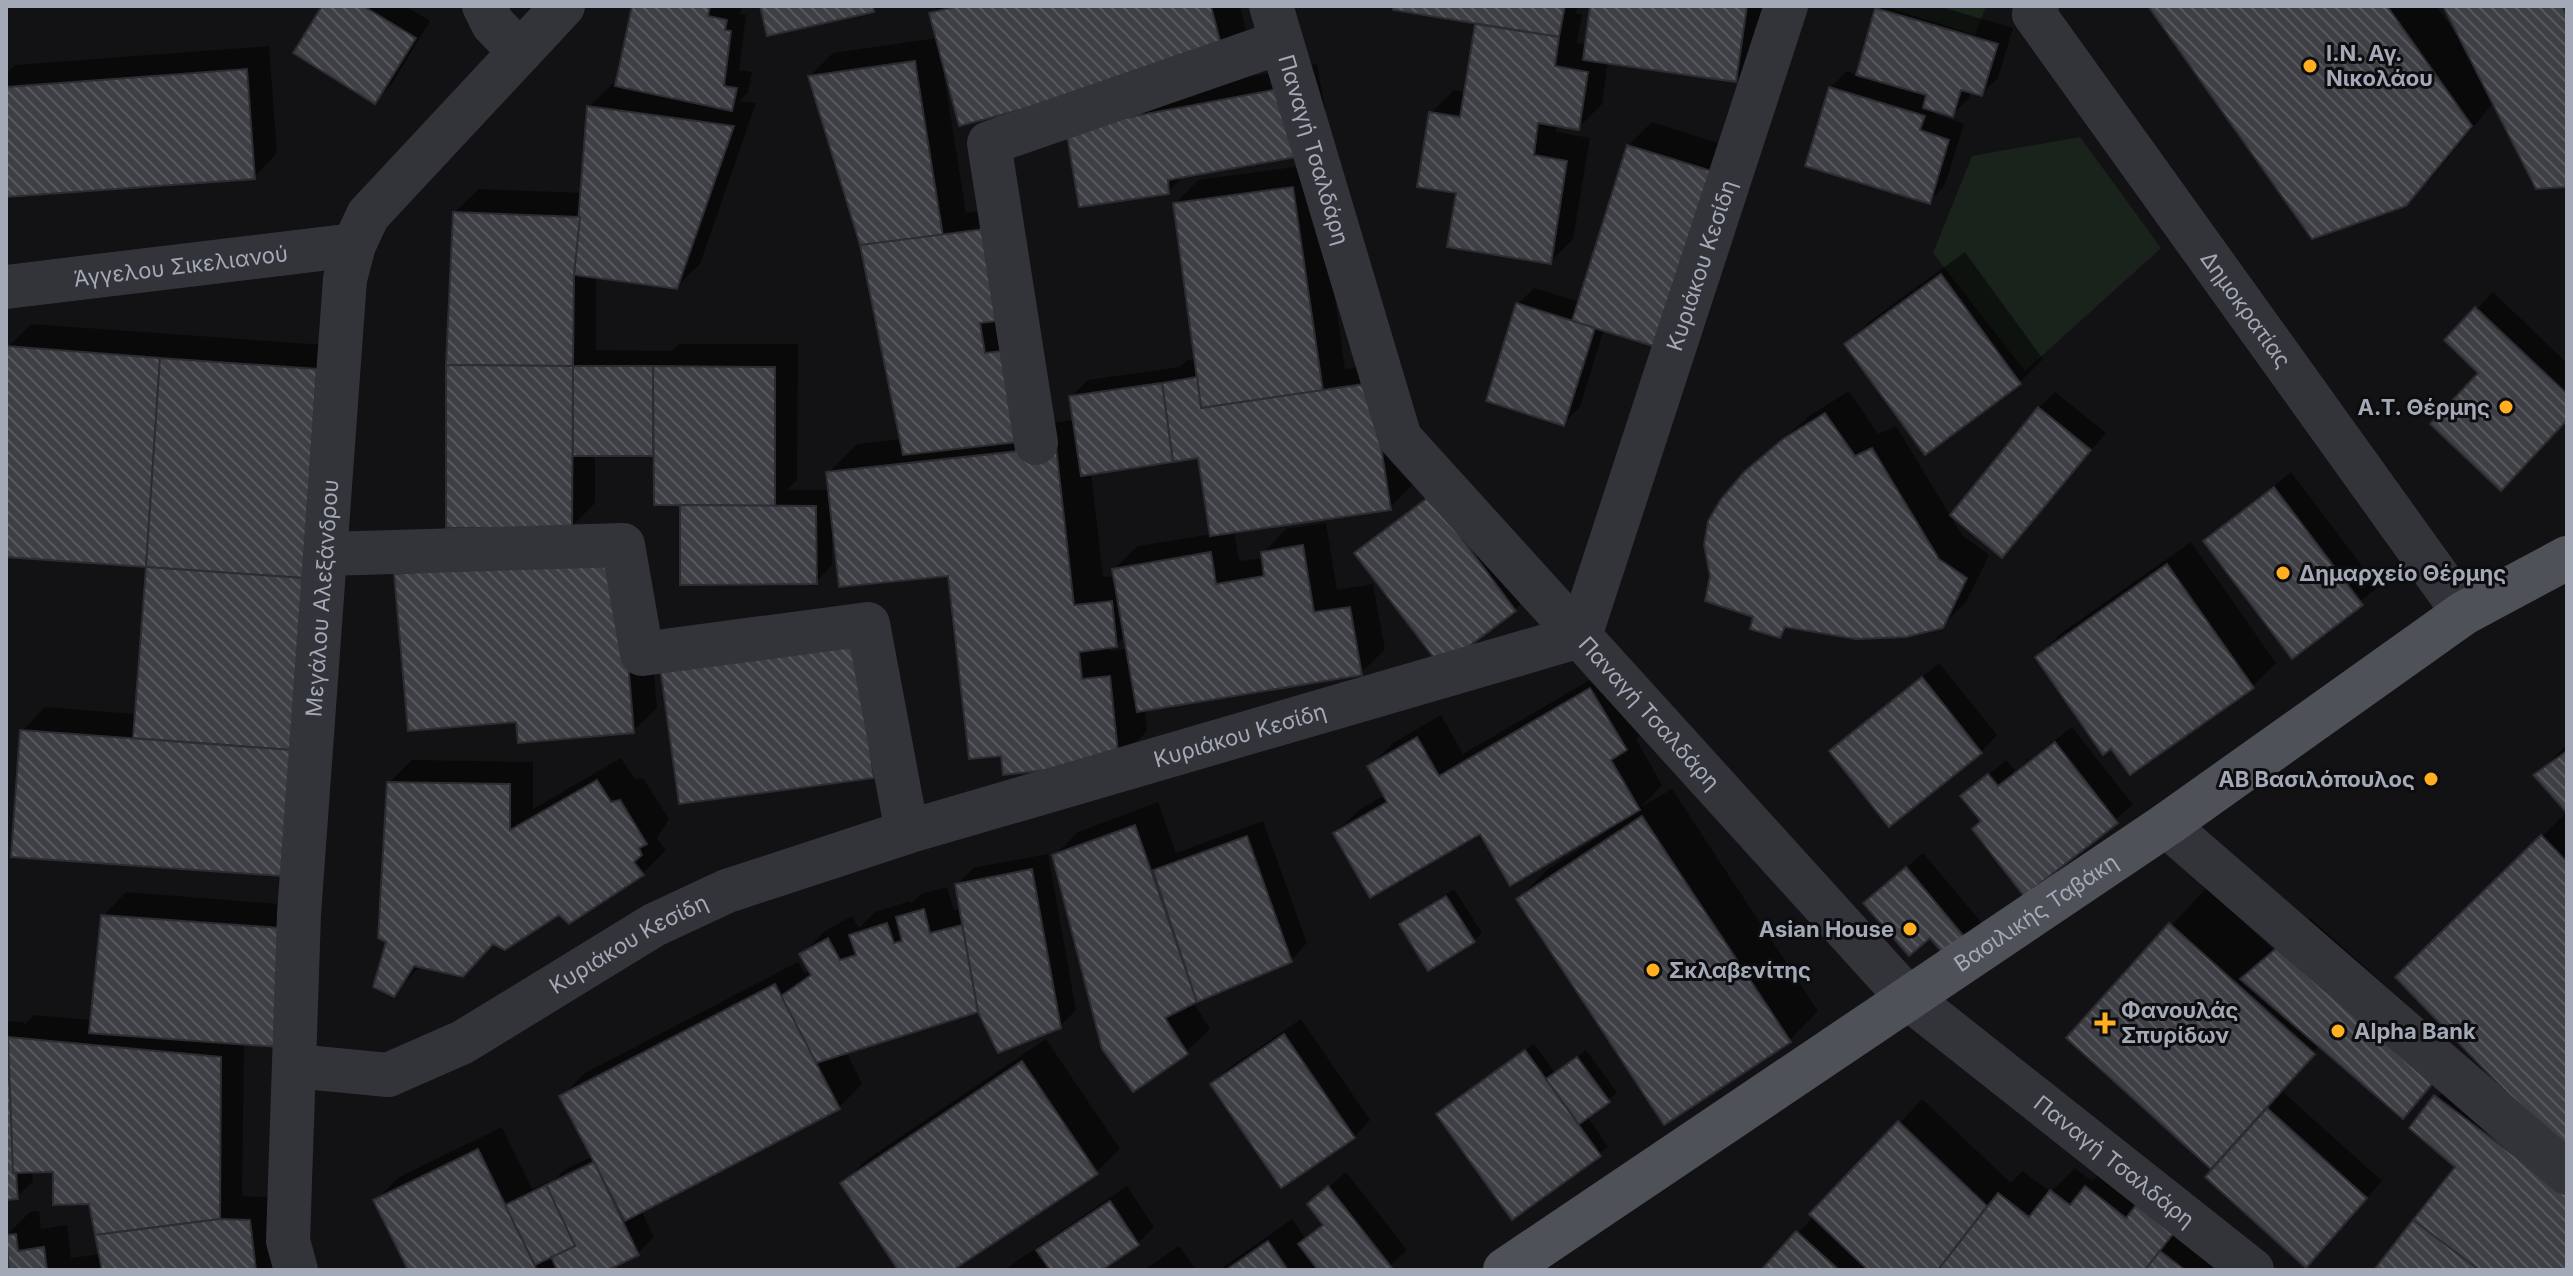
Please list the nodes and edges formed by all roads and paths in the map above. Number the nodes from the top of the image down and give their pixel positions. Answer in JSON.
{"nodes":[{"id":1,"x":484,"y":6,"type":"edge"},
{"id":2,"x":563,"y":6,"type":"edge"},
{"id":3,"x":1786,"y":6,"type":"edge"},
{"id":4,"x":2037,"y":6,"type":"edge"},
{"id":5,"x":1276,"y":24,"type":"edge"},
{"id":6,"x":520,"y":52,"type":"junction"},
{"id":7,"x":354,"y":245,"type":"junction"},
{"id":8,"x":6,"y":287,"type":"edge"},
{"id":9,"x":1036,"y":443,"type":"dead end"},
{"id":10,"x":327,"y":554,"type":"junction"},
{"id":11,"x":2567,"y":558,"type":"edge"},
{"id":12,"x":2464,"y":613,"type":"junction"},
{"id":13,"x":1580,"y":636,"type":"junction"},
{"id":14,"x":2166,"y":825,"type":"junction"},
{"id":15,"x":907,"y":832,"type":"junction"},
{"id":16,"x":1907,"y":997,"type":"junction"},
{"id":17,"x":295,"y":1066,"type":"junction"},
{"id":18,"x":2567,"y":1173,"type":"edge"},
{"id":19,"x":296,"y":1270,"type":"edge"},
{"id":20,"x":1505,"y":1270,"type":"edge"},
{"id":21,"x":2252,"y":1270,"type":"edge"}],
"edges":[{"from":1,"to":6,"type":"street"},
{"from":2,"to":6,"type":"street","name":"Μεγάλου Αλεξάνδρου"},
{"from":3,"to":13,"type":"street","name":"Κυριάκου Κεσίδη"},
{"from":4,"to":12,"type":"street","name":"Δημοκρατίας"},
{"from":5,"to":9,"type":"street"},
{"from":5,"to":13,"type":"street","name":"Παναγή Τσαλδάρη"},
{"from":6,"to":7,"type":"street","name":"Μεγάλου Αλεξάνδρου"},
{"from":7,"to":8,"type":"street","name":"Άγγελου Σικελιανού"},
{"from":7,"to":10,"type":"street","name":"Μεγάλου Αλεξάνδρου"},
{"from":10,"to":15,"type":"street"},
{"from":10,"to":17,"type":"street","name":"Μεγάλου Αλεξάνδρου"},
{"from":11,"to":12,"type":"main road","name":"Βασιλικής Ταβάκη"},
{"from":12,"to":14,"type":"main road","name":"Βασιλικής Ταβάκη"},
{"from":13,"to":15,"type":"street","name":"Κυριάκου Κεσίδη"},
{"from":13,"to":16,"type":"street","name":"Παναγή Τσαλδάρη"},
{"from":14,"to":16,"type":"main road","name":"Βασιλικής Ταβάκη"},
{"from":14,"to":18,"type":"street"},
{"from":15,"to":17,"type":"street","name":"Κυριάκου Κεσίδη"},
{"from":16,"to":20,"type":"main road","name":"Βασιλικής Ταβάκη"},
{"from":16,"to":21,"type":"street","name":"Παναγή Τσαλδάρη"},
{"from":17,"to":19,"type":"street","name":"Μεγάλου Αλεξάνδρου"}]}
